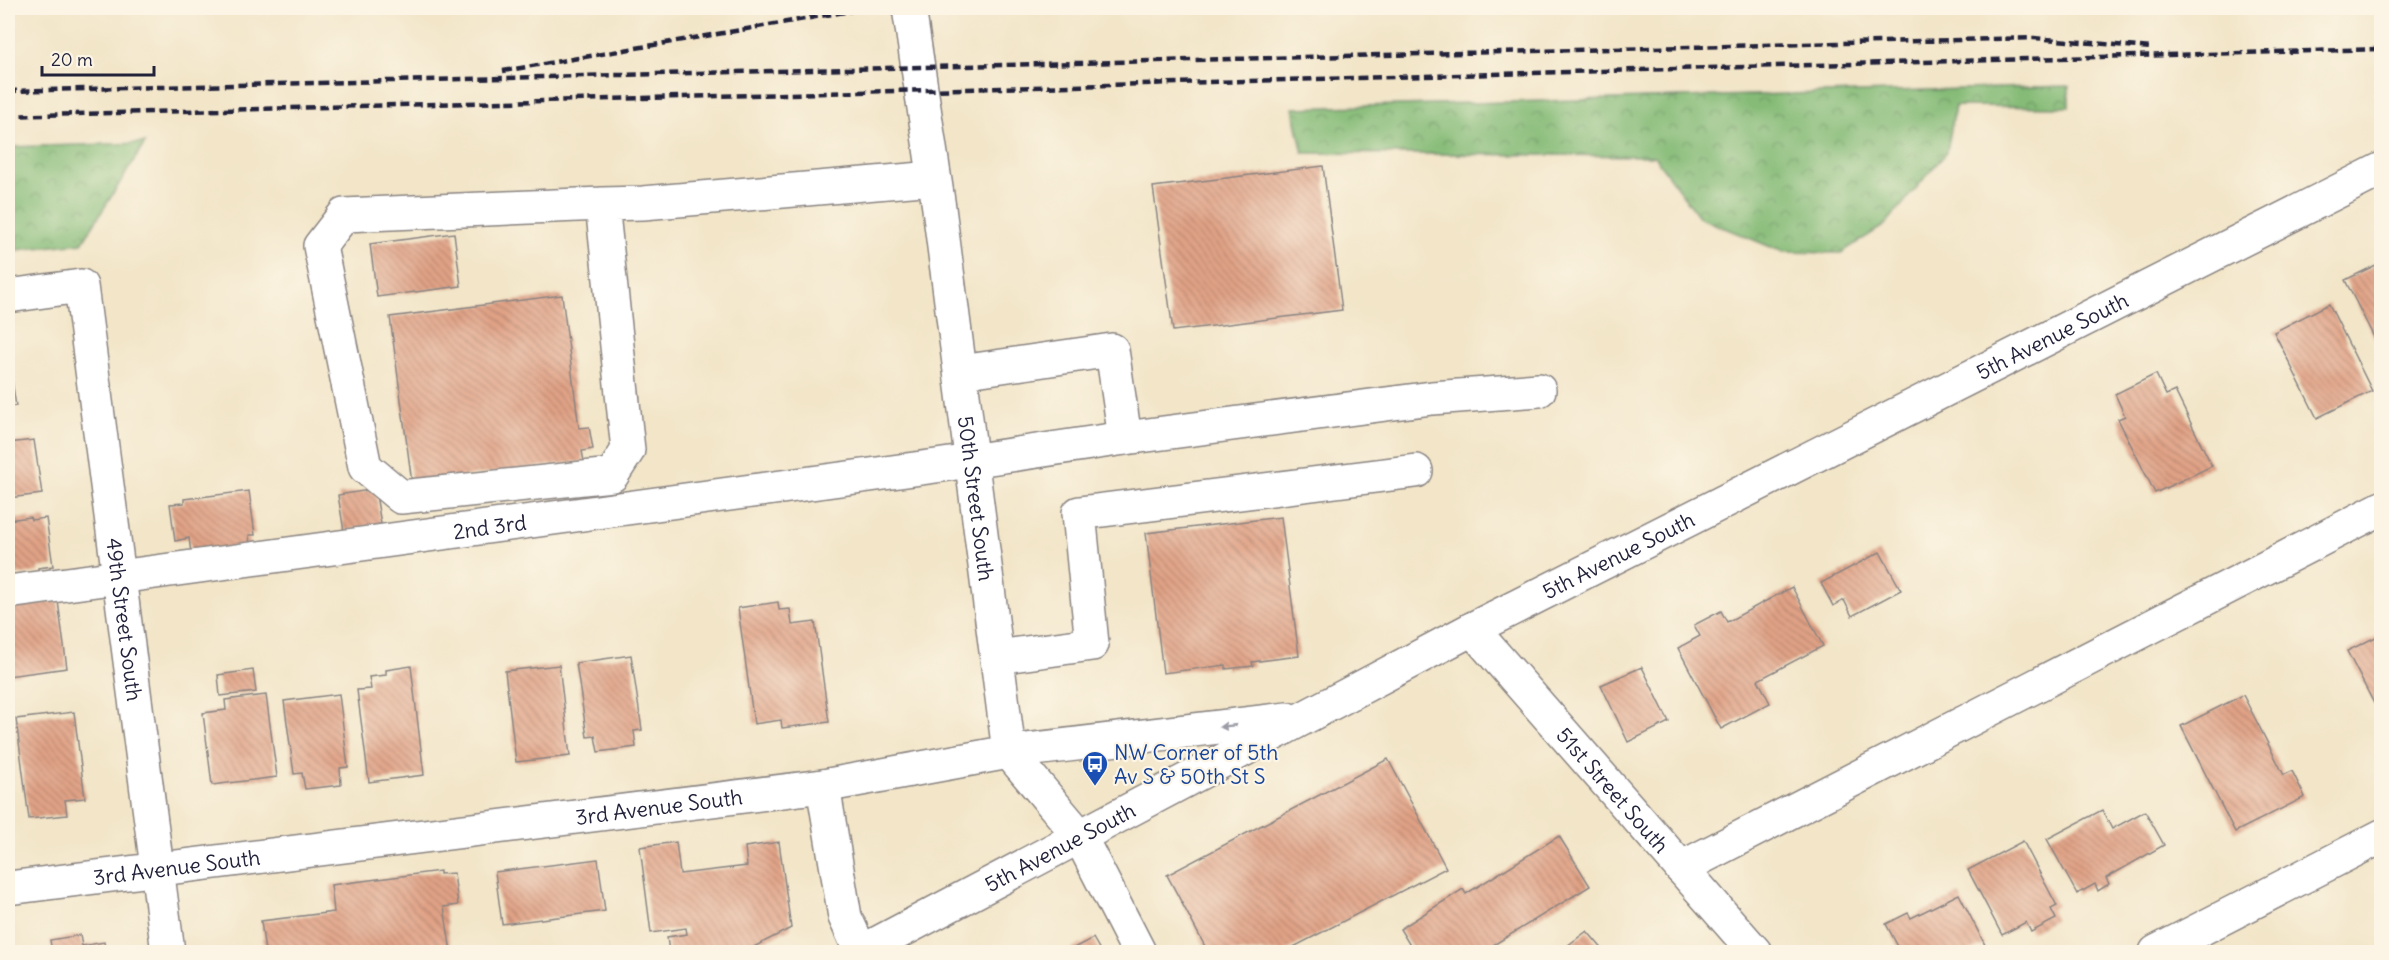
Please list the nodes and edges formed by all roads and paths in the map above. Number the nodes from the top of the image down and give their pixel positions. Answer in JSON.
{"nodes":[{"id":1,"x":909,"y":8,"type":"edge"},
{"id":2,"x":2382,"y":169,"type":"edge"},
{"id":3,"x":934,"y":178,"type":"junction"},
{"id":4,"x":602,"y":204,"type":"junction"},
{"id":5,"x":8,"y":296,"type":"edge"},
{"id":6,"x":961,"y":372,"type":"junction"},
{"id":7,"x":1539,"y":390,"type":"dead end"},
{"id":8,"x":1125,"y":438,"type":"junction"},
{"id":9,"x":972,"y":461,"type":"junction"},
{"id":10,"x":1416,"y":471,"type":"dead end"},
{"id":11,"x":2382,"y":508,"type":"edge"},
{"id":12,"x":119,"y":576,"type":"junction"},
{"id":13,"x":8,"y":592,"type":"edge"},
{"id":14,"x":1472,"y":630,"type":"junction"},
{"id":15,"x":997,"y":657,"type":"junction"},
{"id":16,"x":1307,"y":717,"type":"junction"},
{"id":17,"x":1009,"y":752,"type":"junction"},
{"id":18,"x":823,"y":786,"type":"junction"},
{"id":19,"x":1079,"y":835,"type":"junction"},
{"id":20,"x":2382,"y":836,"type":"edge"},
{"id":21,"x":157,"y":868,"type":"junction"},
{"id":22,"x":1681,"y":868,"type":"junction"},
{"id":23,"x":8,"y":888,"type":"edge"},
{"id":24,"x":168,"y":952,"type":"edge"},
{"id":25,"x":861,"y":952,"type":"edge"},
{"id":26,"x":1139,"y":952,"type":"edge"},
{"id":27,"x":1755,"y":952,"type":"edge"},
{"id":28,"x":2156,"y":952,"type":"edge"}],
"edges":[{"from":1,"to":3,"type":"street","name":"50th Street South"},
{"from":2,"to":14,"type":"street","name":"5th Avenue South"},
{"from":3,"to":4,"type":"street"},
{"from":3,"to":6,"type":"street","name":"50th Street South"},
{"from":4,"to":4,"type":"street"},
{"from":5,"to":12,"type":"street","name":"49th Street South"},
{"from":6,"to":8,"type":"street"},
{"from":6,"to":9,"type":"street","name":"50th Street South"},
{"from":7,"to":8,"type":"street","name":"2nd 3rd"},
{"from":8,"to":9,"type":"street","name":"2nd 3rd"},
{"from":9,"to":12,"type":"street","name":"2nd 3rd"},
{"from":9,"to":15,"type":"street","name":"50th Street South"},
{"from":10,"to":15,"type":"street"},
{"from":11,"to":22,"type":"street"},
{"from":12,"to":13,"type":"street","name":"2nd 3rd"},
{"from":12,"to":21,"type":"street","name":"49th Street South"},
{"from":14,"to":16,"type":"street","name":"5th Avenue South"},
{"from":14,"to":22,"type":"street","name":"51st Street South"},
{"from":15,"to":17,"type":"street","name":"50th Street South"},
{"from":16,"to":17,"type":"street","name":"3rd Avenue South","one_way":true},
{"from":16,"to":19,"type":"street","name":"5th Avenue South"},
{"from":17,"to":18,"type":"street","name":"3rd Avenue South"},
{"from":17,"to":19,"type":"street"},
{"from":18,"to":21,"type":"street","name":"3rd Avenue South"},
{"from":18,"to":25,"type":"street"},
{"from":19,"to":25,"type":"street","name":"5th Avenue South"},
{"from":19,"to":26,"type":"street"},
{"from":20,"to":28,"type":"street"},
{"from":21,"to":23,"type":"street","name":"3rd Avenue South"},
{"from":21,"to":24,"type":"street","name":"49th Street South"},
{"from":22,"to":27,"type":"street","name":"51st Street South"}]}
